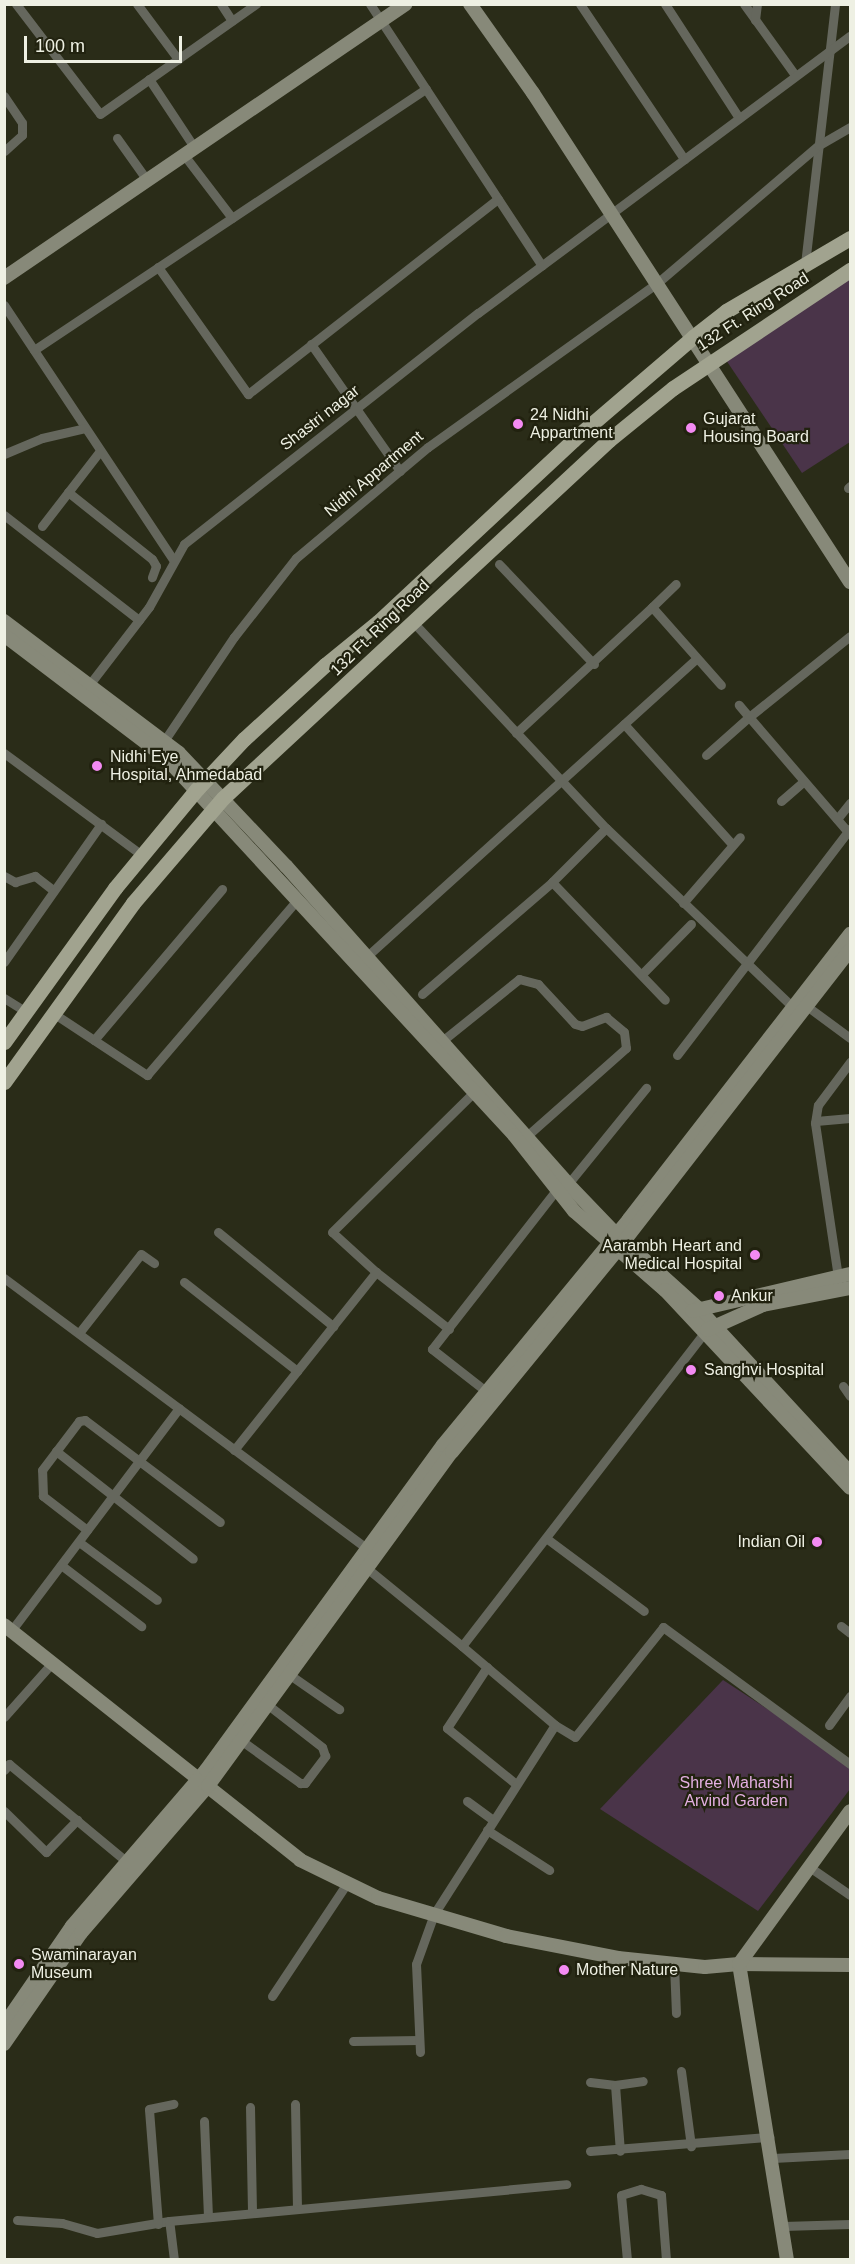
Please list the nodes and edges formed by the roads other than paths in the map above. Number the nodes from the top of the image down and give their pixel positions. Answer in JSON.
{"nodes":[{"id":1,"x":16,"y":4,"type":"edge"},
{"id":2,"x":137,"y":4,"type":"edge"},
{"id":3,"x":221,"y":4,"type":"edge"},
{"id":4,"x":256,"y":4,"type":"edge"},
{"id":5,"x":370,"y":4,"type":"edge"},
{"id":6,"x":405,"y":4,"type":"edge"},
{"id":7,"x":470,"y":4,"type":"edge"},
{"id":8,"x":580,"y":4,"type":"edge"},
{"id":9,"x":664,"y":4,"type":"edge"},
{"id":10,"x":744,"y":4,"type":"edge"},
{"id":11,"x":757,"y":4,"type":"edge"},
{"id":12,"x":835,"y":4,"type":"edge"},
{"id":13,"x":381,"y":20,"type":"junction"},
{"id":14,"x":755,"y":20,"type":"junction"},
{"id":15,"x":232,"y":21,"type":"junction"},
{"id":16,"x":850,"y":36,"type":"edge"},
{"id":17,"x":830,"y":48,"type":"junction"},
{"id":18,"x":178,"y":59,"type":"junction"},
{"id":19,"x":795,"y":75,"type":"junction"},
{"id":20,"x":149,"y":80,"type":"junction"},
{"id":21,"x":426,"y":89,"type":"junction"},
{"id":22,"x":4,"y":96,"type":"edge"},
{"id":23,"x":739,"y":118,"type":"junction"},
{"id":24,"x":850,"y":127,"type":"edge"},
{"id":25,"x":117,"y":138,"type":"dead end"},
{"id":26,"x":819,"y":145,"type":"junction"},
{"id":27,"x":4,"y":151,"type":"edge"},
{"id":28,"x":189,"y":151,"type":"junction"},
{"id":29,"x":684,"y":159,"type":"junction"},
{"id":30,"x":147,"y":180,"type":"junction"},
{"id":31,"x":498,"y":199,"type":"junction"},
{"id":32,"x":612,"y":214,"type":"junction"},
{"id":33,"x":232,"y":218,"type":"junction"},
{"id":34,"x":850,"y":238,"type":"edge"},
{"id":35,"x":805,"y":264,"type":"junction"},
{"id":36,"x":542,"y":266,"type":"junction"},
{"id":37,"x":158,"y":267,"type":"junction"},
{"id":38,"x":850,"y":270,"type":"edge"},
{"id":39,"x":4,"y":278,"type":"edge"},
{"id":40,"x":656,"y":284,"type":"junction"},
{"id":41,"x":4,"y":305,"type":"edge"},
{"id":42,"x":693,"y":337,"type":"junction"},
{"id":43,"x":311,"y":344,"type":"junction"},
{"id":44,"x":34,"y":350,"type":"junction"},
{"id":45,"x":707,"y":364,"type":"junction"},
{"id":46,"x":357,"y":408,"type":"junction"},
{"id":47,"x":85,"y":428,"type":"junction"},
{"id":48,"x":100,"y":451,"type":"junction"},
{"id":49,"x":4,"y":454,"type":"edge"},
{"id":50,"x":400,"y":471,"type":"junction"},
{"id":51,"x":68,"y":492,"type":"junction"},
{"id":52,"x":4,"y":515,"type":"edge"},
{"id":53,"x":42,"y":526,"type":"dead end"},
{"id":54,"x":174,"y":561,"type":"junction"},
{"id":55,"x":499,"y":564,"type":"dead end"},
{"id":56,"x":845,"y":564,"type":"edge"},
{"id":57,"x":152,"y":577,"type":"dead end"},
{"id":58,"x":850,"y":582,"type":"edge"},
{"id":59,"x":676,"y":584,"type":"dead end"},
{"id":60,"x":652,"y":607,"type":"junction"},
{"id":61,"x":140,"y":620,"type":"junction"},
{"id":62,"x":4,"y":621,"type":"edge"},
{"id":63,"x":412,"y":621,"type":"junction"},
{"id":64,"x":4,"y":635,"type":"edge"},
{"id":65,"x":850,"y":636,"type":"edge"},
{"id":66,"x":696,"y":659,"type":"junction"},
{"id":67,"x":594,"y":664,"type":"junction"},
{"id":68,"x":89,"y":685,"type":"junction"},
{"id":69,"x":721,"y":685,"type":"dead end"},
{"id":70,"x":738,"y":705,"type":"dead end"},
{"id":71,"x":748,"y":717,"type":"junction"},
{"id":72,"x":624,"y":724,"type":"junction"},
{"id":73,"x":516,"y":733,"type":"junction"},
{"id":74,"x":164,"y":741,"type":"junction"},
{"id":75,"x":4,"y":753,"type":"edge"},
{"id":76,"x":706,"y":755,"type":"dead end"},
{"id":77,"x":562,"y":780,"type":"junction"},
{"id":78,"x":804,"y":781,"type":"junction"},
{"id":79,"x":201,"y":785,"type":"junction"},
{"id":80,"x":781,"y":801,"type":"dead end"},
{"id":81,"x":218,"y":802,"type":"junction"},
{"id":82,"x":850,"y":803,"type":"edge"},
{"id":83,"x":837,"y":819,"type":"junction"},
{"id":84,"x":101,"y":824,"type":"junction"},
{"id":85,"x":606,"y":828,"type":"junction"},
{"id":86,"x":849,"y":830,"type":"edge"},
{"id":87,"x":142,"y":855,"type":"junction"},
{"id":88,"x":4,"y":876,"type":"edge"},
{"id":89,"x":552,"y":882,"type":"junction"},
{"id":90,"x":222,"y":889,"type":"dead end"},
{"id":91,"x":54,"y":890,"type":"junction"},
{"id":92,"x":298,"y":899,"type":"junction"},
{"id":93,"x":683,"y":903,"type":"junction"},
{"id":94,"x":691,"y":924,"type":"dead end"},
{"id":95,"x":850,"y":934,"type":"edge"},
{"id":96,"x":850,"y":950,"type":"edge"},
{"id":97,"x":365,"y":958,"type":"junction"},
{"id":98,"x":4,"y":962,"type":"edge"},
{"id":99,"x":747,"y":966,"type":"junction"},
{"id":100,"x":642,"y":974,"type":"junction"},
{"id":101,"x":422,"y":994,"type":"dead end"},
{"id":102,"x":4,"y":998,"type":"edge"},
{"id":103,"x":664,"y":1000,"type":"dead end"},
{"id":104,"x":801,"y":1010,"type":"junction"},
{"id":105,"x":26,"y":1012,"type":"junction"},
{"id":106,"x":53,"y":1013,"type":"junction"},
{"id":107,"x":850,"y":1038,"type":"edge"},
{"id":108,"x":94,"y":1040,"type":"junction"},
{"id":109,"x":442,"y":1041,"type":"junction"},
{"id":110,"x":4,"y":1042,"type":"edge"},
{"id":111,"x":677,"y":1055,"type":"dead end"},
{"id":112,"x":850,"y":1062,"type":"edge"},
{"id":113,"x":4,"y":1082,"type":"edge"},
{"id":114,"x":646,"y":1088,"type":"dead end"},
{"id":115,"x":474,"y":1092,"type":"junction"},
{"id":116,"x":850,"y":1118,"type":"edge"},
{"id":117,"x":816,"y":1121,"type":"junction"},
{"id":118,"x":528,"y":1135,"type":"junction"},
{"id":119,"x":563,"y":1187,"type":"junction"},
{"id":120,"x":218,"y":1232,"type":"dead end"},
{"id":121,"x":617,"y":1242,"type":"junction"},
{"id":122,"x":154,"y":1263,"type":"dead end"},
{"id":123,"x":376,"y":1272,"type":"junction"},
{"id":124,"x":844,"y":1275,"type":"edge"},
{"id":125,"x":4,"y":1278,"type":"edge"},
{"id":126,"x":184,"y":1282,"type":"dead end"},
{"id":127,"x":850,"y":1288,"type":"edge"},
{"id":128,"x":692,"y":1311,"type":"junction"},
{"id":129,"x":333,"y":1326,"type":"junction"},
{"id":130,"x":449,"y":1329,"type":"junction"},
{"id":131,"x":709,"y":1329,"type":"junction"},
{"id":132,"x":79,"y":1333,"type":"junction"},
{"id":133,"x":297,"y":1371,"type":"junction"},
{"id":134,"x":843,"y":1386,"type":"dead end"},
{"id":135,"x":487,"y":1392,"type":"junction"},
{"id":136,"x":850,"y":1396,"type":"edge"},
{"id":137,"x":179,"y":1408,"type":"junction"},
{"id":138,"x":234,"y":1450,"type":"junction"},
{"id":139,"x":56,"y":1451,"type":"junction"},
{"id":140,"x":139,"y":1460,"type":"junction"},
{"id":141,"x":850,"y":1473,"type":"edge"},
{"id":142,"x":850,"y":1488,"type":"edge"},
{"id":143,"x":112,"y":1496,"type":"junction"},
{"id":144,"x":220,"y":1522,"type":"dead end"},
{"id":145,"x":87,"y":1530,"type":"junction"},
{"id":146,"x":546,"y":1538,"type":"junction"},
{"id":147,"x":79,"y":1542,"type":"junction"},
{"id":148,"x":372,"y":1552,"type":"junction"},
{"id":149,"x":193,"y":1559,"type":"dead end"},
{"id":150,"x":61,"y":1565,"type":"junction"},
{"id":151,"x":363,"y":1566,"type":"junction"},
{"id":152,"x":157,"y":1600,"type":"dead end"},
{"id":153,"x":644,"y":1611,"type":"dead end"},
{"id":154,"x":141,"y":1626,"type":"dead end"},
{"id":155,"x":841,"y":1626,"type":"dead end"},
{"id":156,"x":8,"y":1628,"type":"edge"},
{"id":157,"x":850,"y":1633,"type":"edge"},
{"id":158,"x":462,"y":1646,"type":"junction"},
{"id":159,"x":51,"y":1664,"type":"junction"},
{"id":160,"x":487,"y":1667,"type":"junction"},
{"id":161,"x":290,"y":1675,"type":"junction"},
{"id":162,"x":850,"y":1696,"type":"edge"},
{"id":163,"x":268,"y":1705,"type":"junction"},
{"id":164,"x":339,"y":1709,"type":"dead end"},
{"id":165,"x":4,"y":1717,"type":"edge"},
{"id":166,"x":555,"y":1725,"type":"junction"},
{"id":167,"x":829,"y":1725,"type":"dead end"},
{"id":168,"x":242,"y":1741,"type":"junction"},
{"id":169,"x":850,"y":1764,"type":"edge"},
{"id":170,"x":4,"y":1770,"type":"edge"},
{"id":171,"x":203,"y":1783,"type":"junction"},
{"id":172,"x":516,"y":1784,"type":"junction"},
{"id":173,"x":467,"y":1801,"type":"dead end"},
{"id":174,"x":4,"y":1811,"type":"edge"},
{"id":175,"x":850,"y":1811,"type":"edge"},
{"id":176,"x":77,"y":1820,"type":"junction"},
{"id":177,"x":494,"y":1820,"type":"junction"},
{"id":178,"x":487,"y":1830,"type":"junction"},
{"id":179,"x":127,"y":1862,"type":"junction"},
{"id":180,"x":808,"y":1866,"type":"junction"},
{"id":181,"x":549,"y":1870,"type":"dead end"},
{"id":182,"x":347,"y":1883,"type":"junction"},
{"id":183,"x":850,"y":1895,"type":"edge"},
{"id":184,"x":434,"y":1914,"type":"junction"},
{"id":185,"x":674,"y":1964,"type":"junction"},
{"id":186,"x":738,"y":1964,"type":"junction"},
{"id":187,"x":850,"y":1965,"type":"edge"},
{"id":188,"x":272,"y":1996,"type":"dead end"},
{"id":189,"x":676,"y":2013,"type":"dead end"},
{"id":190,"x":4,"y":2025,"type":"edge"},
{"id":191,"x":353,"y":2040,"type":"dead end"},
{"id":192,"x":419,"y":2040,"type":"junction"},
{"id":193,"x":4,"y":2044,"type":"edge"},
{"id":194,"x":420,"y":2052,"type":"dead end"},
{"id":195,"x":681,"y":2071,"type":"dead end"},
{"id":196,"x":642,"y":2081,"type":"dead end"},
{"id":197,"x":590,"y":2082,"type":"dead end"},
{"id":198,"x":615,"y":2085,"type":"junction"},
{"id":199,"x":173,"y":2104,"type":"dead end"},
{"id":200,"x":295,"y":2104,"type":"dead end"},
{"id":201,"x":250,"y":2107,"type":"dead end"},
{"id":202,"x":204,"y":2121,"type":"dead end"},
{"id":203,"x":769,"y":2137,"type":"junction"},
{"id":204,"x":691,"y":2146,"type":"junction"},
{"id":205,"x":590,"y":2151,"type":"dead end"},
{"id":206,"x":620,"y":2151,"type":"junction"},
{"id":207,"x":850,"y":2154,"type":"edge"},
{"id":208,"x":773,"y":2158,"type":"junction"},
{"id":209,"x":566,"y":2184,"type":"dead end"},
{"id":210,"x":297,"y":2209,"type":"junction"},
{"id":211,"x":252,"y":2213,"type":"junction"},
{"id":212,"x":208,"y":2217,"type":"junction"},
{"id":213,"x":17,"y":2220,"type":"dead end"},
{"id":214,"x":169,"y":2221,"type":"junction"},
{"id":215,"x":158,"y":2224,"type":"junction"},
{"id":216,"x":850,"y":2224,"type":"edge"},
{"id":217,"x":783,"y":2226,"type":"junction"},
{"id":218,"x":174,"y":2259,"type":"edge"},
{"id":219,"x":627,"y":2259,"type":"edge"},
{"id":220,"x":666,"y":2259,"type":"edge"},
{"id":221,"x":788,"y":2259,"type":"edge"}],
"edges":[{"from":1,"to":20,"type":"street"},
{"from":2,"to":18,"type":"street"},
{"from":3,"to":15,"type":"street"},
{"from":4,"to":15,"type":"street"},
{"from":5,"to":13,"type":"street"},
{"from":6,"to":13,"type":"street"},
{"from":7,"to":32,"type":"street"},
{"from":8,"to":29,"type":"street"},
{"from":9,"to":23,"type":"street"},
{"from":10,"to":14,"type":"street"},
{"from":11,"to":14,"type":"street"},
{"from":12,"to":17,"type":"street"},
{"from":13,"to":21,"type":"street"},
{"from":13,"to":28,"type":"street"},
{"from":14,"to":19,"type":"street"},
{"from":15,"to":18,"type":"street"},
{"from":16,"to":17,"type":"street","name":"Shastri nagar"},
{"from":17,"to":19,"type":"street","name":"Shastri nagar"},
{"from":17,"to":26,"type":"street"},
{"from":18,"to":20,"type":"street"},
{"from":19,"to":23,"type":"street","name":"Shastri nagar"},
{"from":20,"to":28,"type":"street"},
{"from":21,"to":31,"type":"street"},
{"from":21,"to":33,"type":"street"},
{"from":22,"to":27,"type":"street"},
{"from":23,"to":29,"type":"street","name":"Shastri nagar"},
{"from":24,"to":26,"type":"street","name":"Nidhi Appartment"},
{"from":25,"to":30,"type":"street"},
{"from":26,"to":35,"type":"street"},
{"from":26,"to":40,"type":"street","name":"Nidhi Appartment"},
{"from":28,"to":30,"type":"street"},
{"from":28,"to":33,"type":"street"},
{"from":29,"to":32,"type":"street","name":"Shastri nagar"},
{"from":30,"to":39,"type":"street"},
{"from":31,"to":36,"type":"street"},
{"from":31,"to":43,"type":"street"},
{"from":32,"to":36,"type":"street","name":"Shastri nagar"},
{"from":32,"to":40,"type":"street"},
{"from":33,"to":37,"type":"street"},
{"from":34,"to":35,"type":"main road","name":"132 Ft. Ring Road"},
{"from":35,"to":42,"type":"main road","name":"132 Ft. Ring Road"},
{"from":36,"to":46,"type":"street","name":"Shastri nagar"},
{"from":37,"to":43,"type":"street"},
{"from":37,"to":44,"type":"street"},
{"from":38,"to":45,"type":"main road","name":"132 Ft. Ring Road"},
{"from":40,"to":42,"type":"street"},
{"from":40,"to":50,"type":"street","name":"Nidhi Appartment"},
{"from":41,"to":44,"type":"street"},
{"from":42,"to":45,"type":"street"},
{"from":42,"to":79,"type":"main road","name":"132 Ft. Ring Road"},
{"from":43,"to":46,"type":"street"},
{"from":44,"to":47,"type":"street"},
{"from":45,"to":56,"type":"street"},
{"from":45,"to":63,"type":"main road","name":"132 Ft. Ring Road"},
{"from":46,"to":50,"type":"street"},
{"from":46,"to":54,"type":"street","name":"Shastri nagar"},
{"from":47,"to":48,"type":"street"},
{"from":47,"to":49,"type":"street"},
{"from":48,"to":51,"type":"street"},
{"from":48,"to":54,"type":"street"},
{"from":50,"to":74,"type":"street","name":"Nidhi Appartment"},
{"from":51,"to":53,"type":"street"},
{"from":51,"to":57,"type":"street"},
{"from":52,"to":61,"type":"street"},
{"from":54,"to":61,"type":"street","name":"Shastri nagar"},
{"from":55,"to":67,"type":"street"},
{"from":56,"to":58,"type":"street"},
{"from":59,"to":60,"type":"street"},
{"from":60,"to":66,"type":"street"},
{"from":60,"to":67,"type":"street"},
{"from":61,"to":68,"type":"street","name":"Shastri nagar"},
{"from":62,"to":68,"type":"street"},
{"from":63,"to":73,"type":"street"},
{"from":63,"to":81,"type":"main road","name":"132 Ft. Ring Road"},
{"from":64,"to":79,"type":"street"},
{"from":65,"to":71,"type":"street"},
{"from":66,"to":69,"type":"street"},
{"from":66,"to":72,"type":"street"},
{"from":67,"to":73,"type":"street"},
{"from":68,"to":74,"type":"street"},
{"from":70,"to":71,"type":"street"},
{"from":71,"to":76,"type":"street"},
{"from":71,"to":78,"type":"street"},
{"from":72,"to":77,"type":"street"},
{"from":72,"to":93,"type":"street"},
{"from":73,"to":77,"type":"street"},
{"from":74,"to":79,"type":"street"},
{"from":75,"to":84,"type":"street"},
{"from":77,"to":85,"type":"street"},
{"from":77,"to":97,"type":"street"},
{"from":78,"to":80,"type":"street"},
{"from":78,"to":83,"type":"street"},
{"from":79,"to":81,"type":"street"},
{"from":79,"to":87,"type":"main road","name":"132 Ft. Ring Road"},
{"from":81,"to":92,"type":"street"},
{"from":81,"to":97,"type":"street"},
{"from":81,"to":106,"type":"main road","name":"132 Ft. Ring Road"},
{"from":82,"to":83,"type":"street"},
{"from":83,"to":86,"type":"street"},
{"from":84,"to":87,"type":"street"},
{"from":84,"to":91,"type":"street"},
{"from":85,"to":89,"type":"street"},
{"from":85,"to":93,"type":"street"},
{"from":86,"to":99,"type":"street"},
{"from":87,"to":105,"type":"main road","name":"132 Ft. Ring Road"},
{"from":88,"to":91,"type":"street"},
{"from":89,"to":100,"type":"street"},
{"from":89,"to":101,"type":"street"},
{"from":90,"to":108,"type":"street"},
{"from":91,"to":98,"type":"street"},
{"from":92,"to":108,"type":"street"},
{"from":92,"to":115,"type":"street"},
{"from":93,"to":99,"type":"street"},
{"from":94,"to":100,"type":"street"},
{"from":95,"to":104,"type":"street"},
{"from":96,"to":104,"type":"street"},
{"from":97,"to":109,"type":"street"},
{"from":99,"to":104,"type":"street"},
{"from":99,"to":111,"type":"street"},
{"from":100,"to":103,"type":"street"},
{"from":102,"to":105,"type":"street"},
{"from":104,"to":107,"type":"street"},
{"from":104,"to":121,"type":"street"},
{"from":105,"to":110,"type":"main road","name":"132 Ft. Ring Road"},
{"from":106,"to":108,"type":"street"},
{"from":106,"to":113,"type":"main road","name":"132 Ft. Ring Road"},
{"from":109,"to":118,"type":"street"},
{"from":109,"to":118,"type":"street"},
{"from":112,"to":117,"type":"street"},
{"from":114,"to":119,"type":"street"},
{"from":115,"to":119,"type":"street"},
{"from":115,"to":123,"type":"street"},
{"from":116,"to":117,"type":"street"},
{"from":117,"to":124,"type":"street"},
{"from":118,"to":119,"type":"street"},
{"from":119,"to":121,"type":"street"},
{"from":119,"to":130,"type":"street"},
{"from":120,"to":129,"type":"street"},
{"from":121,"to":128,"type":"street"},
{"from":121,"to":135,"type":"street"},
{"from":121,"to":148,"type":"street"},
{"from":122,"to":132,"type":"street"},
{"from":123,"to":129,"type":"street"},
{"from":123,"to":130,"type":"street"},
{"from":124,"to":128,"type":"street"},
{"from":125,"to":132,"type":"street"},
{"from":126,"to":133,"type":"street"},
{"from":127,"to":131,"type":"street"},
{"from":128,"to":131,"type":"street"},
{"from":129,"to":133,"type":"street"},
{"from":130,"to":135,"type":"street"},
{"from":131,"to":141,"type":"street"},
{"from":131,"to":142,"type":"street"},
{"from":131,"to":146,"type":"street"},
{"from":132,"to":137,"type":"street"},
{"from":133,"to":138,"type":"street"},
{"from":134,"to":136,"type":"street"},
{"from":135,"to":148,"type":"street"},
{"from":137,"to":138,"type":"street"},
{"from":137,"to":140,"type":"street"},
{"from":138,"to":148,"type":"street"},
{"from":139,"to":140,"type":"street"},
{"from":139,"to":143,"type":"street"},
{"from":139,"to":145,"type":"street"},
{"from":140,"to":143,"type":"street"},
{"from":140,"to":144,"type":"street"},
{"from":143,"to":145,"type":"street"},
{"from":143,"to":149,"type":"street"},
{"from":145,"to":147,"type":"street"},
{"from":146,"to":153,"type":"street"},
{"from":146,"to":158,"type":"street"},
{"from":147,"to":150,"type":"street"},
{"from":147,"to":152,"type":"street"},
{"from":148,"to":151,"type":"street"},
{"from":150,"to":154,"type":"street"},
{"from":150,"to":156,"type":"street"},
{"from":151,"to":158,"type":"street"},
{"from":151,"to":161,"type":"street"},
{"from":151,"to":171,"type":"street"},
{"from":155,"to":157,"type":"street"},
{"from":156,"to":159,"type":"street"},
{"from":158,"to":160,"type":"street"},
{"from":159,"to":165,"type":"street"},
{"from":159,"to":171,"type":"street"},
{"from":160,"to":166,"type":"street"},
{"from":160,"to":172,"type":"street"},
{"from":161,"to":163,"type":"street"},
{"from":161,"to":164,"type":"street"},
{"from":162,"to":167,"type":"street"},
{"from":163,"to":168,"type":"street"},
{"from":163,"to":168,"type":"street"},
{"from":166,"to":169,"type":"street"},
{"from":166,"to":172,"type":"street"},
{"from":168,"to":171,"type":"street"},
{"from":170,"to":176,"type":"street"},
{"from":171,"to":179,"type":"street"},
{"from":171,"to":182,"type":"street"},
{"from":171,"to":193,"type":"street"},
{"from":172,"to":177,"type":"street"},
{"from":173,"to":177,"type":"street"},
{"from":174,"to":176,"type":"street"},
{"from":175,"to":180,"type":"street"},
{"from":176,"to":179,"type":"street"},
{"from":177,"to":178,"type":"street"},
{"from":178,"to":181,"type":"street"},
{"from":178,"to":184,"type":"street"},
{"from":179,"to":190,"type":"street"},
{"from":180,"to":183,"type":"street"},
{"from":180,"to":186,"type":"street"},
{"from":182,"to":184,"type":"street"},
{"from":182,"to":188,"type":"street"},
{"from":184,"to":185,"type":"street"},
{"from":184,"to":192,"type":"street"},
{"from":185,"to":186,"type":"street"},
{"from":185,"to":189,"type":"street"},
{"from":186,"to":187,"type":"street"},
{"from":186,"to":203,"type":"street"},
{"from":191,"to":192,"type":"street"},
{"from":192,"to":194,"type":"street"},
{"from":195,"to":204,"type":"street"},
{"from":196,"to":198,"type":"street"},
{"from":197,"to":198,"type":"street"},
{"from":198,"to":206,"type":"street"},
{"from":199,"to":215,"type":"street"},
{"from":200,"to":210,"type":"street"},
{"from":201,"to":211,"type":"street"},
{"from":202,"to":212,"type":"street"},
{"from":203,"to":204,"type":"street"},
{"from":203,"to":208,"type":"street"},
{"from":204,"to":206,"type":"street"},
{"from":205,"to":206,"type":"street"},
{"from":207,"to":208,"type":"street"},
{"from":208,"to":217,"type":"street"},
{"from":209,"to":210,"type":"street"},
{"from":210,"to":211,"type":"street"},
{"from":211,"to":212,"type":"street"},
{"from":212,"to":214,"type":"street"},
{"from":213,"to":215,"type":"street"},
{"from":214,"to":215,"type":"street"},
{"from":214,"to":218,"type":"street"},
{"from":216,"to":217,"type":"street"},
{"from":217,"to":221,"type":"street"},
{"from":219,"to":220,"type":"street"}]}
